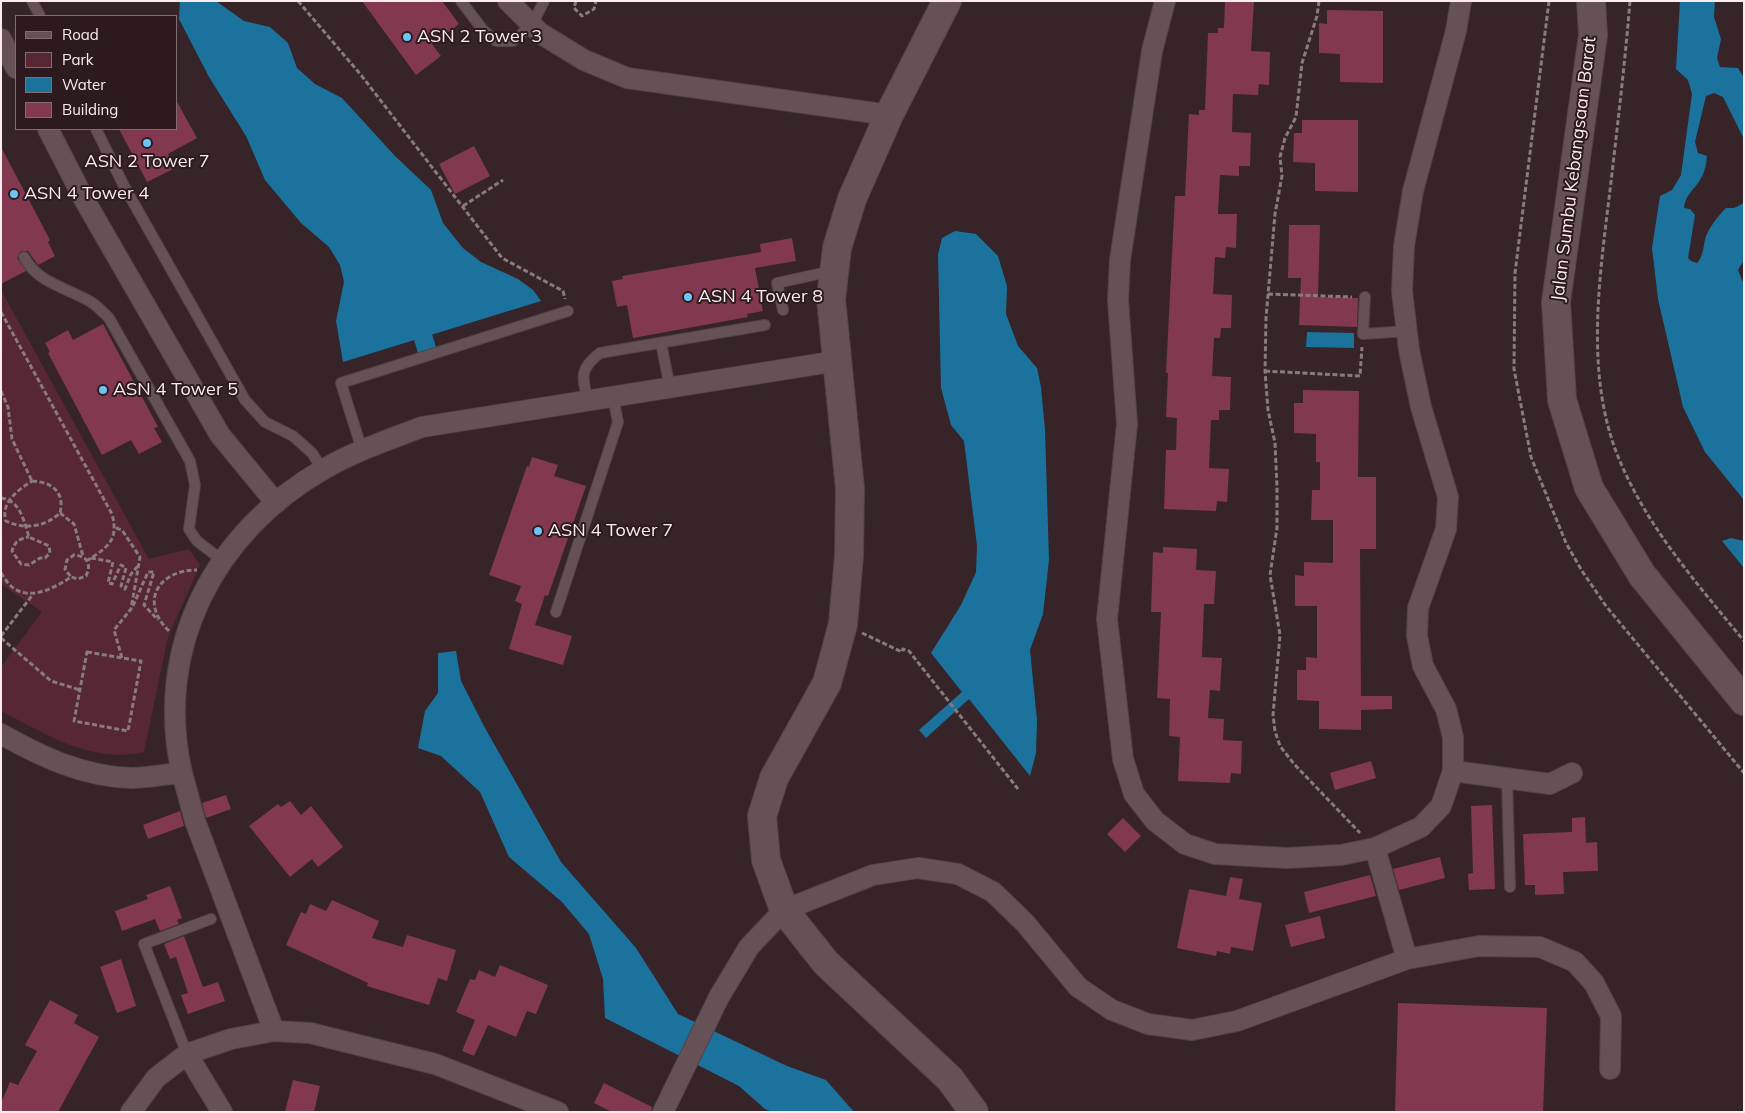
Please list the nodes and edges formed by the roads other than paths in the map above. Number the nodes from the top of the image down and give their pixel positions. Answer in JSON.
{"nodes":[{"id":1,"x":32,"y":1,"type":"edge"},
{"id":2,"x":461,"y":1,"type":"edge"},
{"id":3,"x":508,"y":1,"type":"edge"},
{"id":4,"x":544,"y":1,"type":"edge"},
{"id":5,"x":947,"y":1,"type":"edge"},
{"id":6,"x":1164,"y":1,"type":"edge"},
{"id":7,"x":1461,"y":1,"type":"edge"},
{"id":8,"x":1591,"y":1,"type":"edge"},
{"id":9,"x":39,"y":15,"type":"edge"},
{"id":10,"x":532,"y":25,"type":"junction"},
{"id":11,"x":1,"y":39,"type":"edge"},
{"id":12,"x":15,"y":66,"type":"edge"},
{"id":13,"x":889,"y":115,"type":"junction"},
{"id":14,"x":49,"y":130,"type":"edge"},
{"id":15,"x":96,"y":130,"type":"edge"},
{"id":16,"x":24,"y":257,"type":"dead end"},
{"id":17,"x":834,"y":271,"type":"junction"},
{"id":18,"x":1365,"y":297,"type":"road end"},
{"id":19,"x":783,"y":310,"type":"dead end"},
{"id":20,"x":568,"y":312,"type":"road end"},
{"id":21,"x":765,"y":325,"type":"dead end"},
{"id":22,"x":1407,"y":331,"type":"junction"},
{"id":23,"x":661,"y":343,"type":"junction"},
{"id":24,"x":837,"y":360,"type":"junction"},
{"id":25,"x":670,"y":388,"type":"junction"},
{"id":26,"x":613,"y":397,"type":"junction"},
{"id":27,"x":588,"y":401,"type":"junction"},
{"id":28,"x":362,"y":450,"type":"junction"},
{"id":29,"x":323,"y":470,"type":"junction"},
{"id":30,"x":276,"y":503,"type":"junction"},
{"id":31,"x":219,"y":565,"type":"junction"},
{"id":32,"x":556,"y":612,"type":"dead end"},
{"id":33,"x":1744,"y":701,"type":"edge"},
{"id":34,"x":1,"y":734,"type":"edge"},
{"id":35,"x":1453,"y":771,"type":"junction"},
{"id":36,"x":182,"y":773,"type":"junction"},
{"id":37,"x":1572,"y":773,"type":"dead end"},
{"id":38,"x":1507,"y":779,"type":"junction"},
{"id":39,"x":1375,"y":848,"type":"junction"},
{"id":40,"x":1510,"y":887,"type":"dead end"},
{"id":41,"x":784,"y":910,"type":"junction"},
{"id":42,"x":211,"y":919,"type":"dead end"},
{"id":43,"x":1407,"y":958,"type":"junction"},
{"id":44,"x":274,"y":1031,"type":"junction"},
{"id":45,"x":187,"y":1054,"type":"junction"},
{"id":46,"x":1610,"y":1069,"type":"dead end"},
{"id":47,"x":664,"y":1109,"type":"edge"},
{"id":48,"x":131,"y":1112,"type":"edge"},
{"id":49,"x":222,"y":1112,"type":"edge"},
{"id":50,"x":558,"y":1112,"type":"edge"},
{"id":51,"x":974,"y":1112,"type":"edge"}],
"edges":[{"from":1,"to":9,"type":"lane"},
{"from":2,"to":10,"type":"lane"},
{"from":3,"to":10,"type":"street"},
{"from":4,"to":10,"type":"lane"},
{"from":5,"to":13,"type":"street"},
{"from":6,"to":39,"type":"street"},
{"from":7,"to":22,"type":"street"},
{"from":8,"to":33,"type":"street","name":"Jalan Sumbu Kebangsaan Barat"},
{"from":10,"to":13,"type":"street"},
{"from":11,"to":12,"type":"street"},
{"from":13,"to":17,"type":"street"},
{"from":14,"to":30,"type":"street"},
{"from":15,"to":29,"type":"lane"},
{"from":16,"to":31,"type":"lane"},
{"from":17,"to":19,"type":"lane"},
{"from":17,"to":24,"type":"street"},
{"from":18,"to":22,"type":"lane"},
{"from":20,"to":28,"type":"lane"},
{"from":21,"to":23,"type":"lane"},
{"from":22,"to":35,"type":"street"},
{"from":23,"to":25,"type":"lane"},
{"from":23,"to":27,"type":"lane"},
{"from":24,"to":25,"type":"street"},
{"from":24,"to":41,"type":"street"},
{"from":25,"to":26,"type":"street"},
{"from":26,"to":27,"type":"street"},
{"from":26,"to":32,"type":"lane"},
{"from":27,"to":28,"type":"street"},
{"from":28,"to":29,"type":"street"},
{"from":29,"to":30,"type":"street"},
{"from":30,"to":31,"type":"street"},
{"from":31,"to":36,"type":"street"},
{"from":34,"to":36,"type":"street"},
{"from":35,"to":38,"type":"street"},
{"from":35,"to":39,"type":"street"},
{"from":36,"to":44,"type":"street"},
{"from":37,"to":38,"type":"street"},
{"from":38,"to":40,"type":"lane"},
{"from":39,"to":43,"type":"street"},
{"from":41,"to":43,"type":"street"},
{"from":41,"to":47,"type":"street"},
{"from":41,"to":51,"type":"street"},
{"from":42,"to":45,"type":"lane"},
{"from":43,"to":46,"type":"street"},
{"from":44,"to":45,"type":"street"},
{"from":44,"to":50,"type":"street"},
{"from":45,"to":48,"type":"street"},
{"from":45,"to":49,"type":"street"}]}
